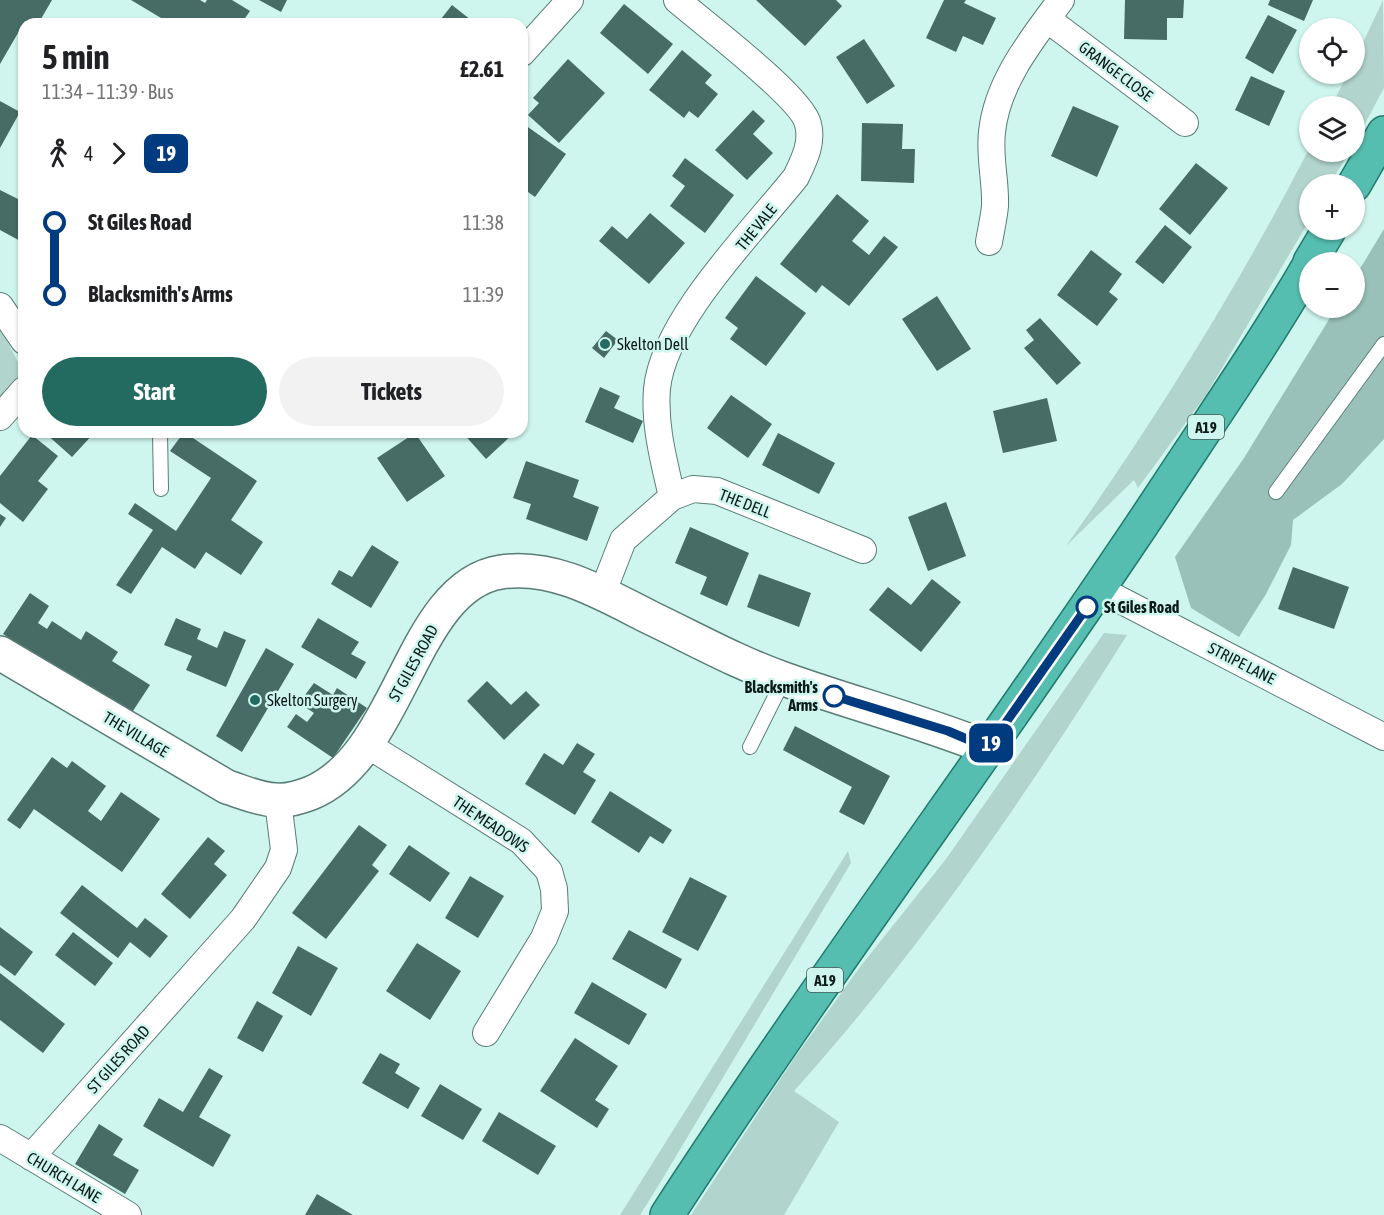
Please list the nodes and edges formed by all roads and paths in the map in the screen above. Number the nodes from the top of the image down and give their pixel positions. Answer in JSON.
{"nodes":[{"id":1,"x":570,"y":0,"type":"edge"},
{"id":2,"x":677,"y":0,"type":"edge"},
{"id":3,"x":1054,"y":9,"type":"edge"},
{"id":4,"x":528,"y":46,"type":"edge"},
{"id":5,"x":1185,"y":123,"type":"dead end"},
{"id":6,"x":1382,"y":140,"type":"edge"},
{"id":7,"x":1361,"y":174,"type":"edge"},
{"id":8,"x":989,"y":242,"type":"dead end"},
{"id":9,"x":1299,"y":282,"type":"edge"},
{"id":10,"x":0,"y":306,"type":"edge"},
{"id":11,"x":18,"y":332,"type":"edge"},
{"id":12,"x":1384,"y":344,"type":"edge"},
{"id":13,"x":18,"y":397,"type":"edge"},
{"id":14,"x":0,"y":417,"type":"edge"},
{"id":15,"x":160,"y":438,"type":"edge"},
{"id":16,"x":161,"y":489,"type":"dead end"},
{"id":17,"x":1276,"y":492,"type":"dead end"},
{"id":18,"x":672,"y":497,"type":"junction"},
{"id":19,"x":863,"y":550,"type":"dead end"},
{"id":20,"x":1099,"y":589,"type":"junction"},
{"id":21,"x":603,"y":594,"type":"junction"},
{"id":22,"x":0,"y":653,"type":"edge"},
{"id":23,"x":783,"y":679,"type":"junction"},
{"id":24,"x":1384,"y":737,"type":"edge"},
{"id":25,"x":366,"y":744,"type":"junction"},
{"id":26,"x":750,"y":747,"type":"dead end"},
{"id":27,"x":988,"y":748,"type":"junction"},
{"id":28,"x":278,"y":801,"type":"junction"},
{"id":29,"x":486,"y":1034,"type":"dead end"},
{"id":30,"x":0,"y":1138,"type":"edge"},
{"id":31,"x":31,"y":1157,"type":"junction"},
{"id":32,"x":128,"y":1215,"type":"edge"},
{"id":33,"x":667,"y":1215,"type":"edge"}],
"edges":[{"from":1,"to":4,"type":"street"},
{"from":2,"to":18,"type":"street","name":"THE VALE"},
{"from":3,"to":5,"type":"street","name":"GRANGE CLOSE"},
{"from":3,"to":8,"type":"street","name":"GRANGE CLOSE"},
{"from":6,"to":7,"type":"highway"},
{"from":9,"to":20,"type":"highway","number":"A19"},
{"from":10,"to":11,"type":"street"},
{"from":12,"to":17,"type":"lane"},
{"from":13,"to":14,"type":"street"},
{"from":15,"to":16,"type":"lane"},
{"from":18,"to":19,"type":"street","name":"THE DELL"},
{"from":18,"to":21,"type":"street","name":"THE DELL"},
{"from":20,"to":24,"type":"street","name":"STRIPE LANE"},
{"from":20,"to":27,"type":"highway","number":"A19"},
{"from":21,"to":23,"type":"street","name":"ST GILES ROAD"},
{"from":21,"to":25,"type":"street","name":"ST GILES ROAD"},
{"from":22,"to":28,"type":"street","name":"THE VILLAGE"},
{"from":23,"to":26,"type":"lane"},
{"from":23,"to":27,"type":"street","name":"ST GILES ROAD"},
{"from":25,"to":28,"type":"street","name":"ST GILES ROAD"},
{"from":25,"to":29,"type":"street","name":"THE MEADOWS"},
{"from":27,"to":33,"type":"highway","number":"A19"},
{"from":28,"to":31,"type":"street","name":"ST GILES ROAD"},
{"from":30,"to":31,"type":"street","name":"CHURCH LANE"},
{"from":31,"to":32,"type":"street","name":"CHURCH LANE"}]}
